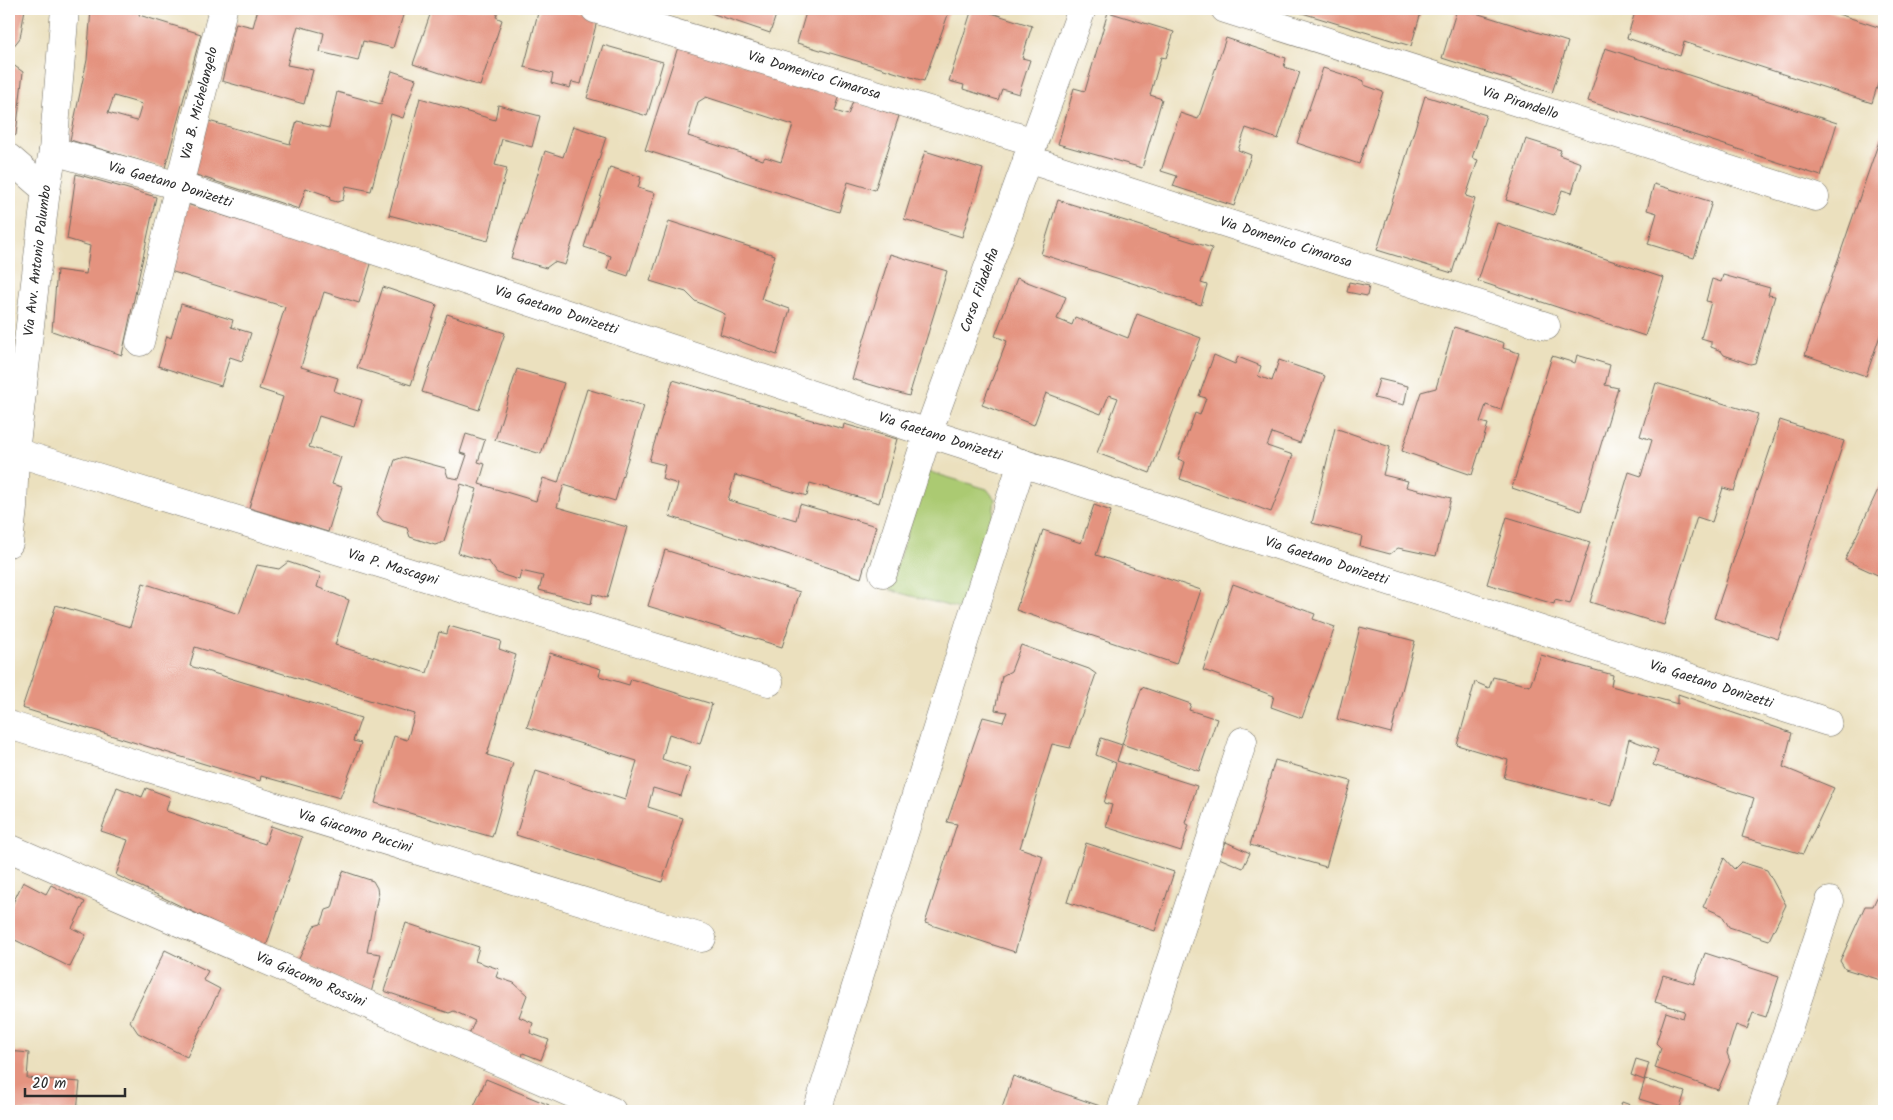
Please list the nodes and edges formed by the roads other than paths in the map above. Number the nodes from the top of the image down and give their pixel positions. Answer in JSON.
{"nodes":[{"id":1,"x":65,"y":9,"type":"edge"},
{"id":2,"x":223,"y":9,"type":"edge"},
{"id":3,"x":595,"y":9,"type":"edge"},
{"id":4,"x":1082,"y":9,"type":"edge"},
{"id":5,"x":1225,"y":9,"type":"edge"},
{"id":6,"x":53,"y":151,"type":"junction"},
{"id":7,"x":1030,"y":151,"type":"junction"},
{"id":8,"x":9,"y":158,"type":"edge"},
{"id":9,"x":179,"y":186,"type":"junction"},
{"id":10,"x":46,"y":190,"type":"junction"},
{"id":11,"x":1815,"y":197,"type":"dead end"},
{"id":12,"x":1546,"y":326,"type":"dead end"},
{"id":13,"x":140,"y":342,"type":"dead end"},
{"id":14,"x":928,"y":433,"type":"junction"},
{"id":15,"x":16,"y":452,"type":"junction"},
{"id":16,"x":1022,"y":463,"type":"junction"},
{"id":17,"x":11,"y":506,"type":"edge"},
{"id":18,"x":9,"y":543,"type":"edge"},
{"id":19,"x":883,"y":573,"type":"dead end"},
{"id":20,"x":769,"y":682,"type":"dead end"},
{"id":21,"x":1828,"y":722,"type":"dead end"},
{"id":22,"x":9,"y":724,"type":"edge"},
{"id":23,"x":1243,"y":741,"type":"dead end"},
{"id":24,"x":9,"y":848,"type":"edge"},
{"id":25,"x":1830,"y":901,"type":"dead end"},
{"id":26,"x":702,"y":938,"type":"dead end"},
{"id":27,"x":612,"y":1111,"type":"edge"},
{"id":28,"x":817,"y":1111,"type":"edge"},
{"id":29,"x":1121,"y":1111,"type":"edge"},
{"id":30,"x":1761,"y":1111,"type":"edge"}],
"edges":[{"from":1,"to":6,"type":"street","name":"Via Avv. Antonio Palumbo"},
{"from":2,"to":9,"type":"street","name":"Via B. Michelangelo"},
{"from":3,"to":7,"type":"street","name":"Via Domenico Cimarosa"},
{"from":4,"to":7,"type":"street","name":"Corso Filadelfia"},
{"from":5,"to":11,"type":"street","name":"Via Pirandello"},
{"from":6,"to":9,"type":"street","name":"Via Gaetano Donizetti"},
{"from":6,"to":10,"type":"street","name":"Via Avv. Antonio Palumbo"},
{"from":7,"to":12,"type":"street","name":"Via Domenico Cimarosa"},
{"from":7,"to":14,"type":"street","name":"Corso Filadelfia"},
{"from":8,"to":10,"type":"street"},
{"from":9,"to":13,"type":"street","name":"Via B. Michelangelo"},
{"from":9,"to":14,"type":"street","name":"Via Gaetano Donizetti"},
{"from":10,"to":15,"type":"street","name":"Via Avv. Antonio Palumbo"},
{"from":14,"to":16,"type":"street","name":"Via Gaetano Donizetti"},
{"from":14,"to":19,"type":"street","name":"Corso Filadelfia"},
{"from":15,"to":17,"type":"street","name":"Via Avv. Antonio Palumbo"},
{"from":15,"to":20,"type":"street","name":"Via P. Mascagni"},
{"from":16,"to":21,"type":"street","name":"Via Gaetano Donizetti"},
{"from":16,"to":28,"type":"street"},
{"from":17,"to":18,"type":"street","name":"Via Avv. Antonio Palumbo"},
{"from":22,"to":26,"type":"street","name":"Via Giacomo Puccini"},
{"from":23,"to":29,"type":"street"},
{"from":24,"to":27,"type":"street","name":"Via Giacomo Rossini"},
{"from":25,"to":30,"type":"street"}]}
